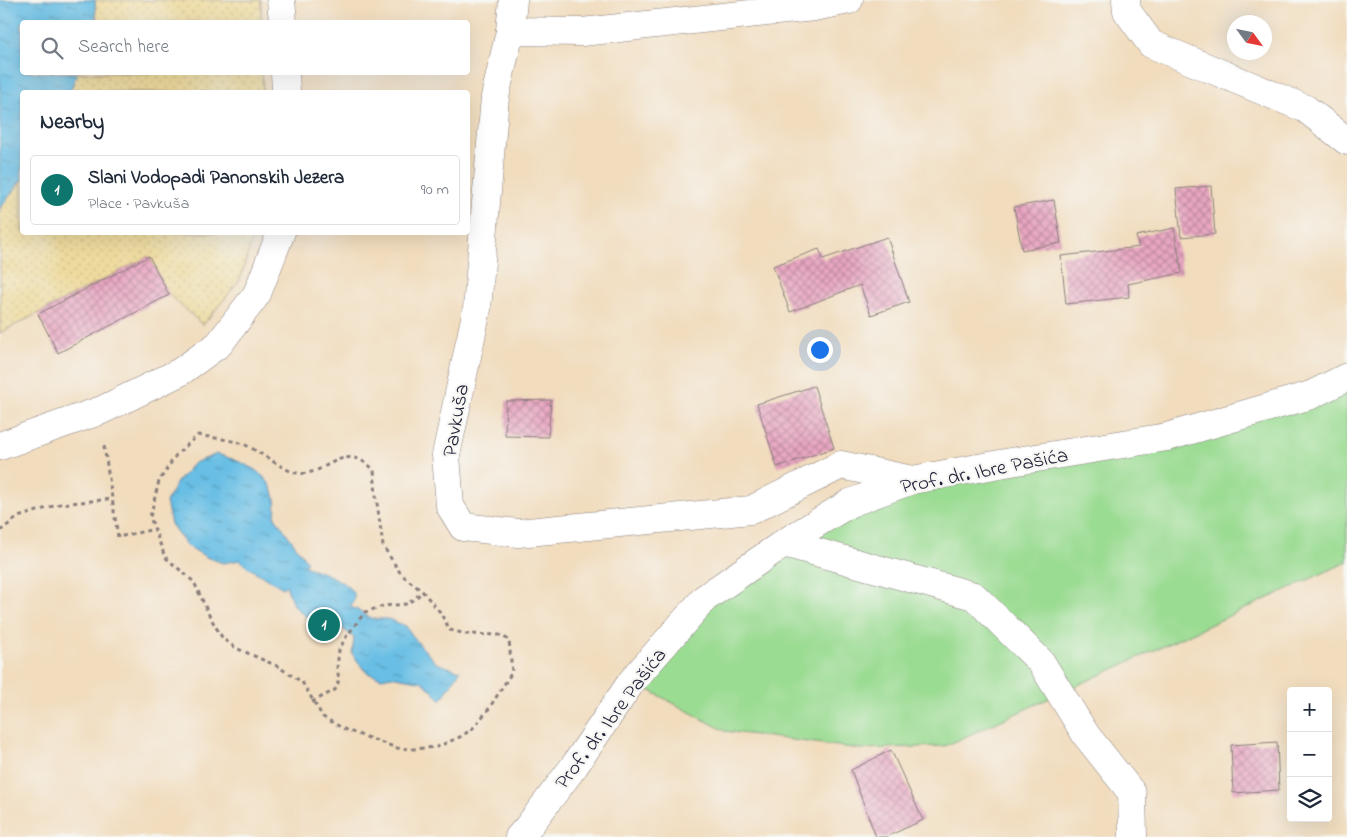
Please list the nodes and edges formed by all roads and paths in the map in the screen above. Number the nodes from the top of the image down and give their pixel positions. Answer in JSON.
{"nodes":[{"id":1,"x":281,"y":0,"type":"edge"},
{"id":2,"x":513,"y":0,"type":"edge"},
{"id":3,"x":849,"y":0,"type":"edge"},
{"id":4,"x":1126,"y":0,"type":"edge"},
{"id":5,"x":282,"y":20,"type":"edge"},
{"id":6,"x":510,"y":31,"type":"junction"},
{"id":7,"x":285,"y":75,"type":"edge"},
{"id":8,"x":286,"y":90,"type":"edge"},
{"id":9,"x":1347,"y":141,"type":"edge"},
{"id":10,"x":280,"y":235,"type":"edge"},
{"id":11,"x":1347,"y":377,"type":"edge"},
{"id":12,"x":102,"y":410,"type":"junction"},
{"id":13,"x":0,"y":446,"type":"edge"},
{"id":14,"x":912,"y":480,"type":"junction"},
{"id":15,"x":112,"y":499,"type":"junction"},
{"id":16,"x":155,"y":529,"type":"junction"},
{"id":17,"x":0,"y":531,"type":"edge"},
{"id":18,"x":784,"y":543,"type":"junction"},
{"id":19,"x":423,"y":592,"type":"junction"},
{"id":20,"x":312,"y":702,"type":"junction"},
{"id":21,"x":518,"y":837,"type":"edge"},
{"id":22,"x":1133,"y":837,"type":"edge"}],
"edges":[{"from":1,"to":5,"type":"street"},
{"from":2,"to":6,"type":"street","name":"Pavkuša"},
{"from":3,"to":6,"type":"street"},
{"from":4,"to":9,"type":"street"},
{"from":6,"to":14,"type":"street","name":"Pavkuša"},
{"from":7,"to":8,"type":"street"},
{"from":10,"to":12,"type":"street"},
{"from":11,"to":14,"type":"street","name":"Prof. dr. Ibre Pašića"},
{"from":12,"to":13,"type":"street"},
{"from":12,"to":15,"type":"path"},
{"from":14,"to":18,"type":"street","name":"Prof. dr. Ibre Pašića"},
{"from":15,"to":16,"type":"path"},
{"from":15,"to":17,"type":"path"},
{"from":16,"to":19,"type":"path"},
{"from":16,"to":20,"type":"path"},
{"from":18,"to":21,"type":"street","name":"Prof. dr. Ibre Pašića"},
{"from":18,"to":22,"type":"street"},
{"from":19,"to":20,"type":"path"},
{"from":19,"to":20,"type":"path"}]}
